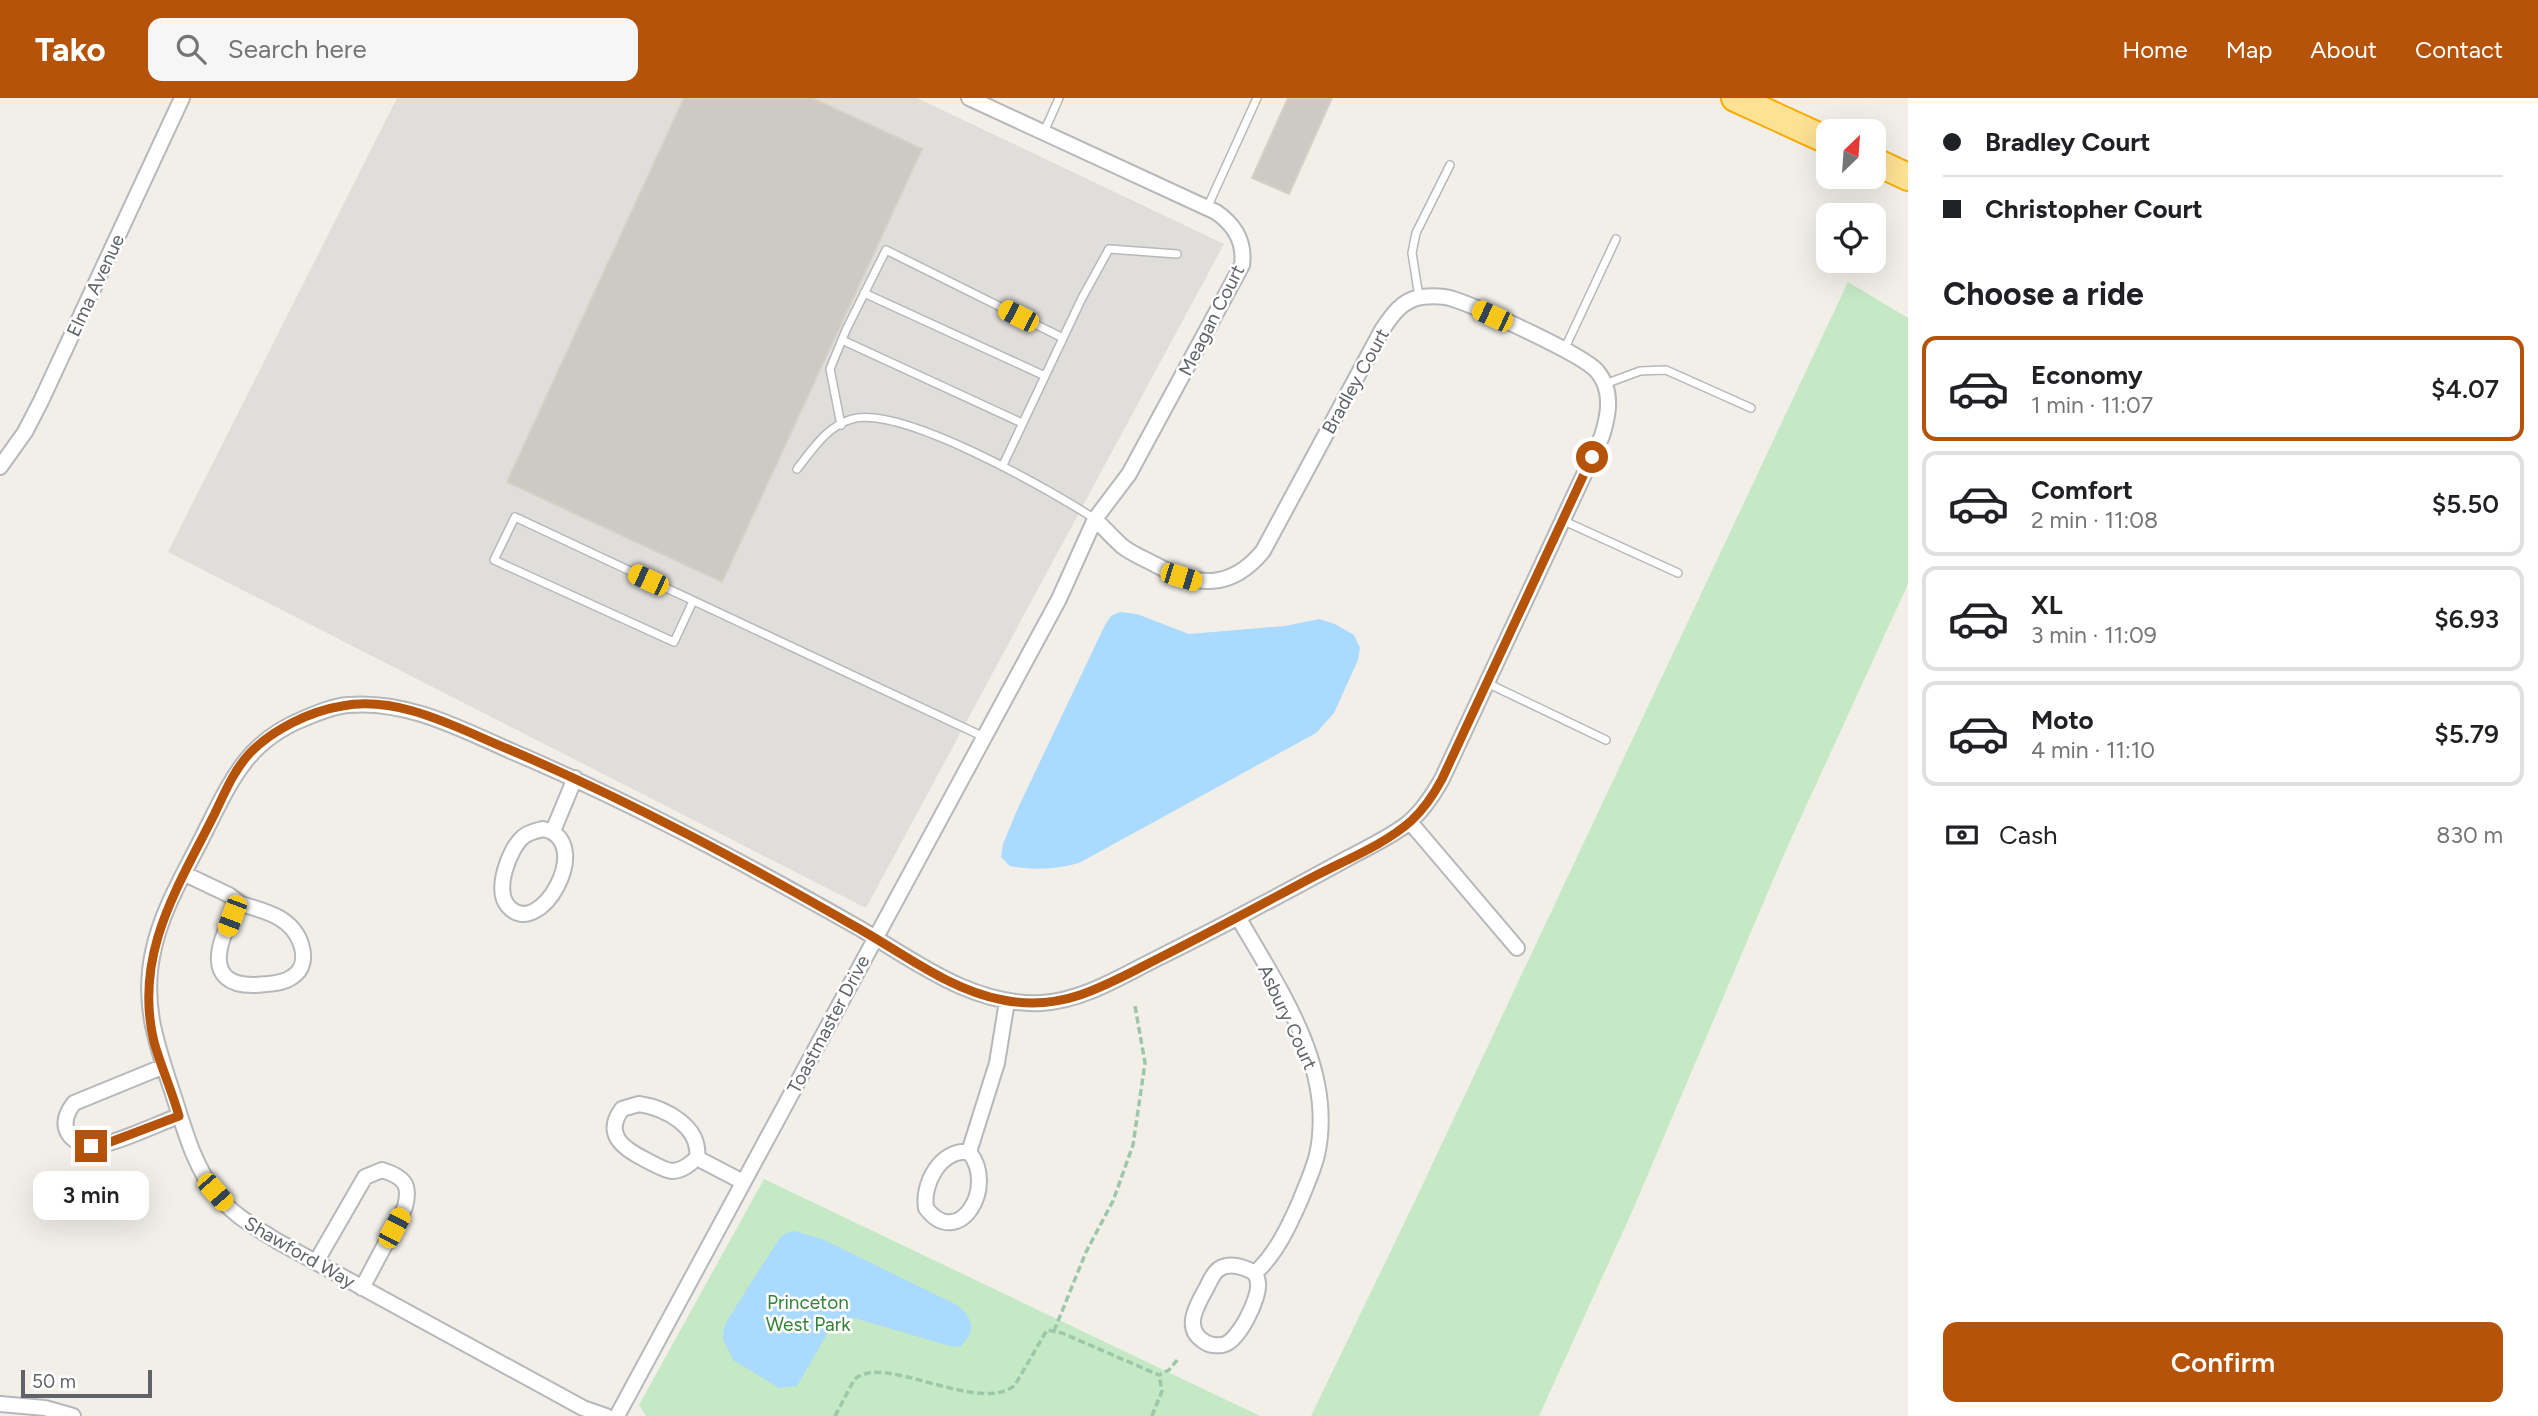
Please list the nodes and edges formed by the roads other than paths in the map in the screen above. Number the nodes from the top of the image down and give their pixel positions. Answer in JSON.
{"nodes":[{"id":1,"x":182,"y":98,"type":"edge"},
{"id":2,"x":969,"y":98,"type":"edge"},
{"id":3,"x":1059,"y":98,"type":"edge"},
{"id":4,"x":1258,"y":98,"type":"edge"},
{"id":5,"x":1735,"y":98,"type":"edge"},
{"id":6,"x":1044,"y":132,"type":"junction"},
{"id":7,"x":1816,"y":135,"type":"edge"},
{"id":8,"x":1450,"y":165,"type":"dead end"},
{"id":9,"x":1886,"y":167,"type":"edge"},
{"id":10,"x":1908,"y":177,"type":"edge"},
{"id":11,"x":1208,"y":208,"type":"junction"},
{"id":12,"x":1616,"y":239,"type":"dead end"},
{"id":13,"x":1178,"y":254,"type":"dead end"},
{"id":14,"x":864,"y":293,"type":"junction"},
{"id":15,"x":1419,"y":297,"type":"junction"},
{"id":16,"x":1063,"y":338,"type":"junction"},
{"id":17,"x":842,"y":340,"type":"junction"},
{"id":18,"x":1564,"y":350,"type":"junction"},
{"id":19,"x":1045,"y":376,"type":"junction"},
{"id":20,"x":1605,"y":384,"type":"junction"},
{"id":21,"x":1751,"y":408,"type":"dead end"},
{"id":22,"x":1022,"y":423,"type":"junction"},
{"id":23,"x":841,"y":425,"type":"junction"},
{"id":24,"x":1003,"y":465,"type":"junction"},
{"id":25,"x":0,"y":467,"type":"edge"},
{"id":26,"x":797,"y":469,"type":"dead end"},
{"id":27,"x":1095,"y":519,"type":"junction"},
{"id":28,"x":1562,"y":520,"type":"junction"},
{"id":29,"x":1678,"y":573,"type":"dead end"},
{"id":30,"x":693,"y":601,"type":"junction"},
{"id":31,"x":1486,"y":682,"type":"junction"},
{"id":32,"x":984,"y":737,"type":"junction"},
{"id":33,"x":1606,"y":740,"type":"dead end"},
{"id":34,"x":575,"y":778,"type":"junction"},
{"id":35,"x":1410,"y":822,"type":"junction"},
{"id":36,"x":553,"y":831,"type":"junction"},
{"id":37,"x":185,"y":874,"type":"junction"},
{"id":38,"x":241,"y":904,"type":"junction"},
{"id":39,"x":1238,"y":917,"type":"junction"},
{"id":40,"x":875,"y":938,"type":"junction"},
{"id":41,"x":1517,"y":948,"type":"dead end"},
{"id":42,"x":1007,"y":1001,"type":"junction"},
{"id":43,"x":162,"y":1068,"type":"junction"},
{"id":44,"x":179,"y":1116,"type":"junction"},
{"id":45,"x":969,"y":1152,"type":"junction"},
{"id":46,"x":697,"y":1158,"type":"junction"},
{"id":47,"x":743,"y":1182,"type":"junction"},
{"id":48,"x":316,"y":1262,"type":"junction"},
{"id":49,"x":1255,"y":1273,"type":"junction"},
{"id":50,"x":362,"y":1287,"type":"junction"},
{"id":51,"x":0,"y":1404,"type":"edge"},
{"id":52,"x":74,"y":1416,"type":"edge"},
{"id":53,"x":606,"y":1416,"type":"edge"},
{"id":54,"x":617,"y":1416,"type":"edge"}],
"edges":[{"from":1,"to":25,"type":"street","name":"Elma Avenue"},
{"from":2,"to":6,"type":"street","name":"Meagan Court"},
{"from":3,"to":6,"type":"lane"},
{"from":4,"to":11,"type":"lane"},
{"from":5,"to":7,"type":"highway"},
{"from":6,"to":11,"type":"street","name":"Meagan Court"},
{"from":8,"to":15,"type":"lane"},
{"from":9,"to":10,"type":"highway"},
{"from":11,"to":27,"type":"street","name":"Meagan Court"},
{"from":12,"to":18,"type":"lane"},
{"from":13,"to":16,"type":"lane"},
{"from":14,"to":16,"type":"lane"},
{"from":14,"to":17,"type":"lane"},
{"from":14,"to":19,"type":"lane"},
{"from":15,"to":18,"type":"street"},
{"from":15,"to":27,"type":"street","name":"Bradley Court"},
{"from":16,"to":19,"type":"lane"},
{"from":17,"to":22,"type":"lane"},
{"from":17,"to":23,"type":"lane"},
{"from":18,"to":20,"type":"street"},
{"from":19,"to":22,"type":"lane"},
{"from":20,"to":21,"type":"lane"},
{"from":20,"to":28,"type":"street"},
{"from":22,"to":24,"type":"lane"},
{"from":23,"to":24,"type":"lane"},
{"from":23,"to":26,"type":"lane"},
{"from":24,"to":27,"type":"lane"},
{"from":27,"to":32,"type":"street","name":"Toastmaster Drive"},
{"from":28,"to":29,"type":"lane"},
{"from":28,"to":31,"type":"street"},
{"from":30,"to":30,"type":"lane"},
{"from":30,"to":32,"type":"lane"},
{"from":31,"to":33,"type":"lane"},
{"from":31,"to":35,"type":"street"},
{"from":32,"to":40,"type":"street","name":"Toastmaster Drive"},
{"from":34,"to":36,"type":"street"},
{"from":34,"to":37,"type":"street","name":"Shawford Way"},
{"from":34,"to":40,"type":"street","name":"Shawford Way"},
{"from":35,"to":39,"type":"street"},
{"from":35,"to":41,"type":"street"},
{"from":36,"to":36,"type":"street"},
{"from":37,"to":38,"type":"street"},
{"from":37,"to":43,"type":"street","name":"Shawford Way"},
{"from":38,"to":38,"type":"street"},
{"from":39,"to":42,"type":"street"},
{"from":39,"to":49,"type":"street","name":"Asbury Court"},
{"from":40,"to":42,"type":"street"},
{"from":40,"to":47,"type":"street","name":"Toastmaster Drive"},
{"from":42,"to":45,"type":"street"},
{"from":43,"to":44,"type":"street","name":"Shawford Way"},
{"from":43,"to":44,"type":"street"},
{"from":44,"to":48,"type":"street","name":"Shawford Way"},
{"from":45,"to":45,"type":"street"},
{"from":46,"to":46,"type":"street"},
{"from":46,"to":47,"type":"street"},
{"from":47,"to":54,"type":"street","name":"Toastmaster Drive"},
{"from":48,"to":50,"type":"street","name":"Shawford Way"},
{"from":48,"to":50,"type":"street"},
{"from":49,"to":49,"type":"street"},
{"from":50,"to":53,"type":"street","name":"Shawford Way"},
{"from":51,"to":52,"type":"street"}]}
